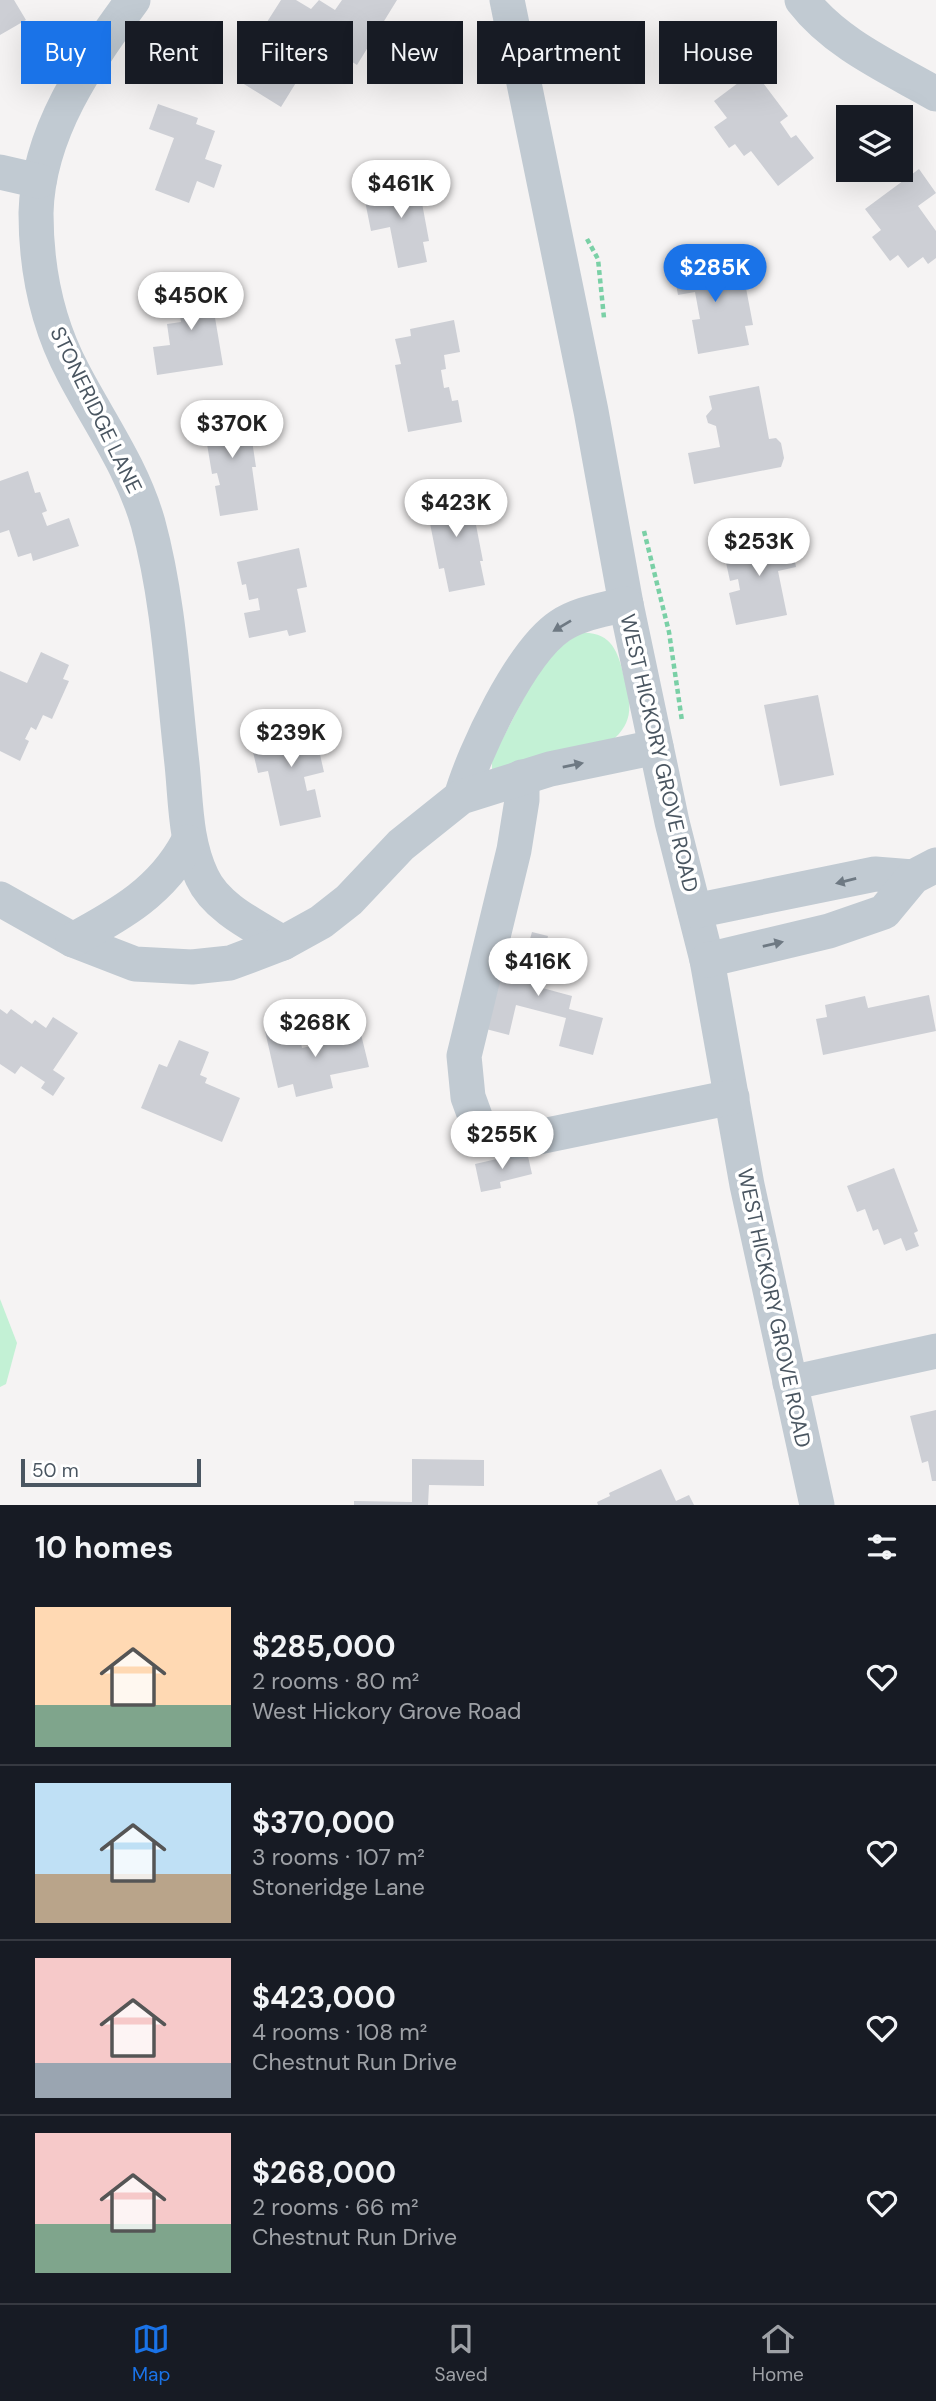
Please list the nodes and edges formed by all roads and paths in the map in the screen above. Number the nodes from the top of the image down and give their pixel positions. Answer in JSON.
{"nodes":[{"id":1,"x":133,"y":0,"type":"edge"},
{"id":2,"x":507,"y":0,"type":"edge"},
{"id":3,"x":802,"y":0,"type":"edge"},
{"id":4,"x":936,"y":94,"type":"edge"},
{"id":5,"x":0,"y":172,"type":"edge"},
{"id":6,"x":39,"y":181,"type":"junction"},
{"id":7,"x":626,"y":604,"type":"junction"},
{"id":8,"x":656,"y":747,"type":"junction"},
{"id":9,"x":522,"y":777,"type":"junction"},
{"id":10,"x":461,"y":797,"type":"junction"},
{"id":11,"x":188,"y":842,"type":"junction"},
{"id":12,"x":924,"y":871,"type":"edge"},
{"id":13,"x":0,"y":899,"type":"edge"},
{"id":14,"x":695,"y":911,"type":"junction"},
{"id":15,"x":73,"y":940,"type":"junction"},
{"id":16,"x":283,"y":943,"type":"junction"},
{"id":17,"x":707,"y":960,"type":"junction"},
{"id":18,"x":732,"y":1097,"type":"junction"},
{"id":19,"x":936,"y":1351,"type":"edge"},
{"id":20,"x":790,"y":1383,"type":"junction"},
{"id":21,"x":817,"y":1505,"type":"edge"}],
"edges":[{"from":1,"to":6,"type":"street","name":"STONERIDGE LANE"},
{"from":2,"to":7,"type":"street","name":"WEST HICKORY GROVE ROAD"},
{"from":3,"to":4,"type":"street"},
{"from":5,"to":6,"type":"street"},
{"from":6,"to":11,"type":"street","name":"STONERIDGE LANE"},
{"from":7,"to":8,"type":"street","name":"WEST HICKORY GROVE ROAD"},
{"from":7,"to":10,"type":"street","one_way":true},
{"from":9,"to":8,"type":"street","one_way":true},
{"from":8,"to":14,"type":"street","name":"WEST HICKORY GROVE ROAD"},
{"from":9,"to":10,"type":"street"},
{"from":9,"to":18,"type":"street"},
{"from":10,"to":16,"type":"street"},
{"from":11,"to":15,"type":"street"},
{"from":11,"to":16,"type":"street","name":"STONERIDGE LANE"},
{"from":12,"to":14,"type":"street","one_way":true},
{"from":17,"to":12,"type":"street","one_way":true},
{"from":13,"to":15,"type":"street"},
{"from":14,"to":17,"type":"street","name":"WEST HICKORY GROVE ROAD"},
{"from":15,"to":16,"type":"street"},
{"from":17,"to":18,"type":"street","name":"WEST HICKORY GROVE ROAD"},
{"from":18,"to":20,"type":"street","name":"WEST HICKORY GROVE ROAD"},
{"from":19,"to":20,"type":"street"},
{"from":20,"to":21,"type":"street","name":"WEST HICKORY GROVE ROAD"}]}
